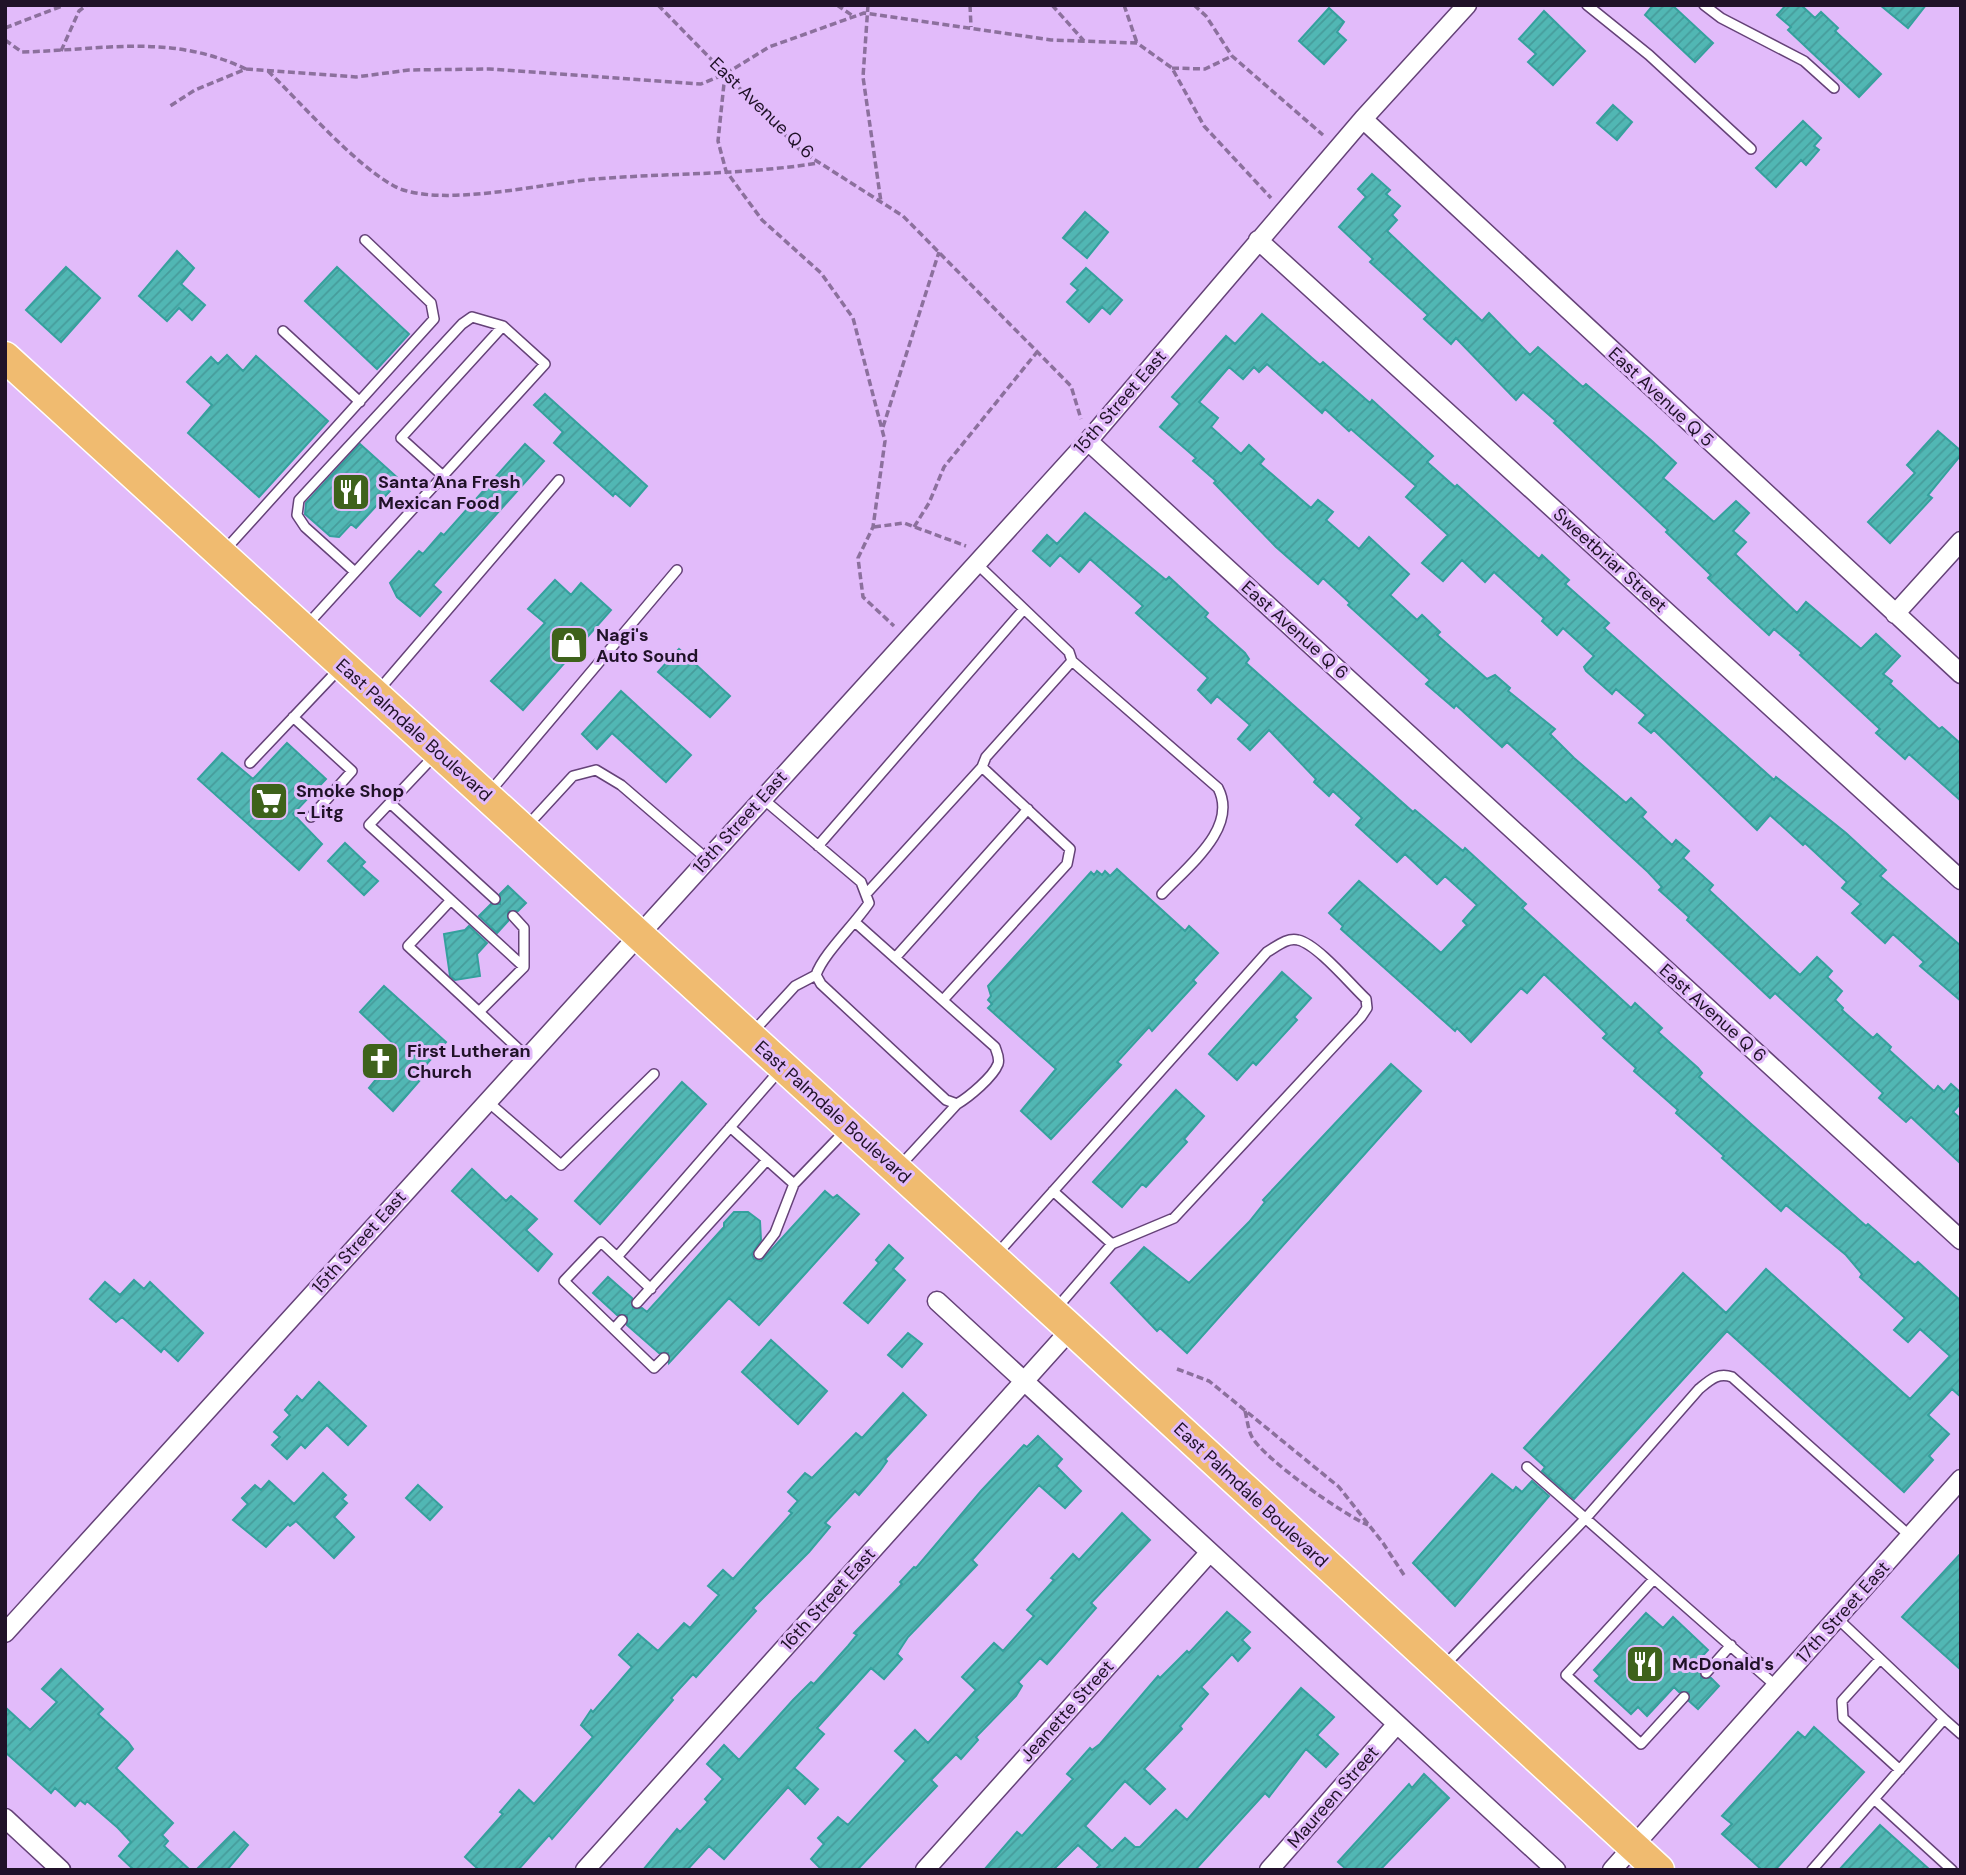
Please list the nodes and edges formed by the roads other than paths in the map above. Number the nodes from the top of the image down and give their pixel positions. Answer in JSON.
{"nodes":[{"id":1,"x":1467,"y":5,"type":"edge"},
{"id":2,"x":1587,"y":5,"type":"edge"},
{"id":3,"x":1704,"y":5,"type":"edge"},
{"id":4,"x":1833,"y":88,"type":"dead end"},
{"id":5,"x":1363,"y":119,"type":"junction"},
{"id":6,"x":1751,"y":149,"type":"dead end"},
{"id":7,"x":365,"y":240,"type":"dead end"},
{"id":8,"x":1258,"y":240,"type":"junction"},
{"id":9,"x":503,"y":326,"type":"junction"},
{"id":10,"x":283,"y":331,"type":"dead end"},
{"id":11,"x":5,"y":357,"type":"edge"},
{"id":12,"x":360,"y":402,"type":"junction"},
{"id":13,"x":1088,"y":441,"type":"junction"},
{"id":14,"x":443,"y":476,"type":"junction"},
{"id":15,"x":559,"y":480,"type":"dead end"},
{"id":16,"x":1961,"y":541,"type":"edge"},
{"id":17,"x":222,"y":554,"type":"junction"},
{"id":18,"x":980,"y":559,"type":"junction"},
{"id":19,"x":677,"y":570,"type":"dead end"},
{"id":20,"x":355,"y":572,"type":"junction"},
{"id":21,"x":1024,"y":609,"type":"junction"},
{"id":22,"x":1895,"y":614,"type":"junction"},
{"id":23,"x":303,"y":629,"type":"junction"},
{"id":24,"x":1072,"y":661,"type":"junction"},
{"id":25,"x":343,"y":665,"type":"junction"},
{"id":26,"x":1961,"y":674,"type":"edge"},
{"id":27,"x":375,"y":694,"type":"junction"},
{"id":28,"x":293,"y":717,"type":"junction"},
{"id":29,"x":438,"y":752,"type":"junction"},
{"id":30,"x":250,"y":763,"type":"dead end"},
{"id":31,"x":982,"y":768,"type":"junction"},
{"id":32,"x":487,"y":796,"type":"junction"},
{"id":33,"x":762,"y":799,"type":"junction"},
{"id":34,"x":390,"y":803,"type":"junction"},
{"id":35,"x":1028,"y":809,"type":"junction"},
{"id":36,"x":311,"y":817,"type":"dead end"},
{"id":37,"x":523,"y":830,"type":"junction"},
{"id":38,"x":818,"y":846,"type":"junction"},
{"id":39,"x":707,"y":859,"type":"junction"},
{"id":40,"x":1961,"y":880,"type":"edge"},
{"id":41,"x":867,"y":893,"type":"junction"},
{"id":42,"x":1163,"y":894,"type":"dead end"},
{"id":43,"x":495,"y":899,"type":"dead end"},
{"id":44,"x":451,"y":900,"type":"junction"},
{"id":45,"x":513,"y":916,"type":"dead end"},
{"id":46,"x":856,"y":923,"type":"junction"},
{"id":47,"x":638,"y":934,"type":"junction"},
{"id":48,"x":895,"y":958,"type":"junction"},
{"id":49,"x":524,"y":967,"type":"junction"},
{"id":50,"x":817,"y":975,"type":"junction"},
{"id":51,"x":943,"y":1000,"type":"junction"},
{"id":52,"x":479,"y":1012,"type":"junction"},
{"id":53,"x":749,"y":1036,"type":"junction"},
{"id":54,"x":527,"y":1057,"type":"junction"},
{"id":55,"x":783,"y":1066,"type":"junction"},
{"id":56,"x":654,"y":1074,"type":"dead end"},
{"id":57,"x":487,"y":1101,"type":"junction"},
{"id":58,"x":957,"y":1104,"type":"junction"},
{"id":59,"x":730,"y":1127,"type":"junction"},
{"id":60,"x":850,"y":1127,"type":"junction"},
{"id":61,"x":767,"y":1160,"type":"junction"},
{"id":62,"x":896,"y":1169,"type":"junction"},
{"id":63,"x":794,"y":1184,"type":"junction"},
{"id":64,"x":1053,"y":1191,"type":"junction"},
{"id":65,"x":1961,"y":1240,"type":"edge"},
{"id":66,"x":1112,"y":1244,"type":"junction"},
{"id":67,"x":759,"y":1254,"type":"dead end"},
{"id":68,"x":617,"y":1257,"type":"junction"},
{"id":69,"x":994,"y":1258,"type":"junction"},
{"id":70,"x":651,"y":1289,"type":"junction"},
{"id":71,"x":937,"y":1301,"type":"dead end"},
{"id":72,"x":637,"y":1303,"type":"dead end"},
{"id":73,"x":622,"y":1320,"type":"dead end"},
{"id":74,"x":1062,"y":1321,"type":"junction"},
{"id":75,"x":614,"y":1329,"type":"junction"},
{"id":76,"x":664,"y":1358,"type":"dead end"},
{"id":77,"x":1024,"y":1381,"type":"junction"},
{"id":78,"x":1527,"y":1467,"type":"dead end"},
{"id":79,"x":1961,"y":1479,"type":"edge"},
{"id":80,"x":1586,"y":1518,"type":"junction"},
{"id":81,"x":1910,"y":1536,"type":"junction"},
{"id":82,"x":1210,"y":1552,"type":"junction"},
{"id":83,"x":1654,"y":1579,"type":"junction"},
{"id":84,"x":1837,"y":1618,"type":"junction"},
{"id":85,"x":5,"y":1633,"type":"edge"},
{"id":86,"x":1731,"y":1646,"type":"junction"},
{"id":87,"x":1880,"y":1659,"type":"junction"},
{"id":88,"x":1441,"y":1670,"type":"junction"},
{"id":89,"x":1706,"y":1673,"type":"dead end"},
{"id":90,"x":1776,"y":1686,"type":"junction"},
{"id":91,"x":1684,"y":1697,"type":"dead end"},
{"id":92,"x":1944,"y":1719,"type":"junction"},
{"id":93,"x":1397,"y":1724,"type":"junction"},
{"id":94,"x":1961,"y":1734,"type":"edge"},
{"id":95,"x":1900,"y":1770,"type":"junction"},
{"id":96,"x":1874,"y":1799,"type":"junction"},
{"id":97,"x":5,"y":1818,"type":"edge"},
{"id":98,"x":1633,"y":1846,"type":"junction"},
{"id":99,"x":61,"y":1870,"type":"edge"},
{"id":100,"x":585,"y":1870,"type":"edge"},
{"id":101,"x":925,"y":1870,"type":"edge"},
{"id":102,"x":1269,"y":1870,"type":"edge"},
{"id":103,"x":1556,"y":1870,"type":"edge"},
{"id":104,"x":1612,"y":1870,"type":"edge"},
{"id":105,"x":1659,"y":1870,"type":"edge"},
{"id":106,"x":1812,"y":1870,"type":"edge"},
{"id":107,"x":1952,"y":1870,"type":"edge"}],
"edges":[{"from":1,"to":5,"type":"street","name":"15th Street East"},
{"from":2,"to":6,"type":"lane"},
{"from":3,"to":4,"type":"lane"},
{"from":5,"to":8,"type":"street","name":"15th Street East"},
{"from":5,"to":22,"type":"street","name":"East Avenue Q 5"},
{"from":7,"to":12,"type":"lane"},
{"from":8,"to":13,"type":"street","name":"15th Street East"},
{"from":8,"to":40,"type":"street","name":"Sweetbriar Street"},
{"from":9,"to":14,"type":"lane"},
{"from":9,"to":14,"type":"lane"},
{"from":9,"to":20,"type":"lane"},
{"from":10,"to":12,"type":"lane"},
{"from":11,"to":17,"type":"highway","name":"East Palmdale Boulevard"},
{"from":12,"to":17,"type":"lane"},
{"from":13,"to":18,"type":"street","name":"15th Street East"},
{"from":13,"to":65,"type":"street","name":"East Avenue Q 6"},
{"from":14,"to":20,"type":"lane"},
{"from":15,"to":27,"type":"lane"},
{"from":16,"to":22,"type":"street"},
{"from":17,"to":23,"type":"highway","name":"East Palmdale Boulevard"},
{"from":18,"to":21,"type":"lane"},
{"from":18,"to":33,"type":"street","name":"15th Street East"},
{"from":19,"to":32,"type":"lane"},
{"from":20,"to":23,"type":"lane"},
{"from":21,"to":24,"type":"lane"},
{"from":21,"to":38,"type":"lane"},
{"from":22,"to":26,"type":"street","name":"East Avenue Q 5"},
{"from":23,"to":25,"type":"highway","name":"East Palmdale Boulevard"},
{"from":24,"to":31,"type":"lane"},
{"from":24,"to":42,"type":"lane"},
{"from":25,"to":27,"type":"highway","name":"East Palmdale Boulevard"},
{"from":25,"to":28,"type":"lane"},
{"from":27,"to":29,"type":"highway","name":"East Palmdale Boulevard"},
{"from":28,"to":30,"type":"lane"},
{"from":28,"to":36,"type":"lane"},
{"from":29,"to":32,"type":"highway","name":"East Palmdale Boulevard"},
{"from":29,"to":34,"type":"lane"},
{"from":31,"to":35,"type":"lane"},
{"from":31,"to":41,"type":"lane"},
{"from":32,"to":37,"type":"highway","name":"East Palmdale Boulevard"},
{"from":33,"to":38,"type":"lane"},
{"from":33,"to":39,"type":"street","name":"15th Street East"},
{"from":34,"to":43,"type":"lane"},
{"from":34,"to":44,"type":"lane"},
{"from":35,"to":48,"type":"lane"},
{"from":35,"to":51,"type":"lane"},
{"from":37,"to":39,"type":"lane"},
{"from":37,"to":47,"type":"highway","name":"East Palmdale Boulevard"},
{"from":38,"to":41,"type":"lane"},
{"from":39,"to":47,"type":"street","name":"15th Street East"},
{"from":41,"to":46,"type":"lane"},
{"from":44,"to":49,"type":"lane"},
{"from":44,"to":52,"type":"lane"},
{"from":45,"to":49,"type":"lane"},
{"from":46,"to":48,"type":"lane"},
{"from":46,"to":50,"type":"lane"},
{"from":47,"to":53,"type":"highway","name":"East Palmdale Boulevard"},
{"from":47,"to":54,"type":"street","name":"15th Street East"},
{"from":48,"to":51,"type":"lane"},
{"from":49,"to":52,"type":"lane"},
{"from":50,"to":53,"type":"lane"},
{"from":50,"to":58,"type":"lane"},
{"from":51,"to":58,"type":"lane"},
{"from":52,"to":54,"type":"lane"},
{"from":53,"to":55,"type":"highway","name":"East Palmdale Boulevard"},
{"from":54,"to":57,"type":"street","name":"15th Street East"},
{"from":55,"to":59,"type":"lane"},
{"from":55,"to":60,"type":"highway","name":"East Palmdale Boulevard"},
{"from":56,"to":57,"type":"lane"},
{"from":57,"to":85,"type":"street","name":"15th Street East"},
{"from":58,"to":62,"type":"lane"},
{"from":59,"to":61,"type":"lane"},
{"from":59,"to":68,"type":"lane"},
{"from":60,"to":62,"type":"highway","name":"East Palmdale Boulevard"},
{"from":60,"to":63,"type":"lane"},
{"from":61,"to":63,"type":"lane"},
{"from":61,"to":70,"type":"lane"},
{"from":62,"to":69,"type":"highway","name":"East Palmdale Boulevard"},
{"from":63,"to":67,"type":"lane"},
{"from":64,"to":66,"type":"lane"},
{"from":64,"to":66,"type":"lane"},
{"from":64,"to":69,"type":"lane"},
{"from":66,"to":74,"type":"lane"},
{"from":68,"to":70,"type":"lane"},
{"from":68,"to":75,"type":"lane"},
{"from":69,"to":74,"type":"highway","name":"East Palmdale Boulevard"},
{"from":70,"to":72,"type":"lane"},
{"from":71,"to":77,"type":"street"},
{"from":73,"to":75,"type":"lane"},
{"from":74,"to":77,"type":"street","name":"16th Street East"},
{"from":74,"to":88,"type":"highway","name":"East Palmdale Boulevard"},
{"from":75,"to":76,"type":"lane"},
{"from":77,"to":82,"type":"street"},
{"from":77,"to":100,"type":"street","name":"16th Street East"},
{"from":78,"to":80,"type":"lane"},
{"from":79,"to":81,"type":"street","name":"17th Street East"},
{"from":80,"to":81,"type":"lane"},
{"from":80,"to":83,"type":"lane"},
{"from":80,"to":88,"type":"lane"},
{"from":81,"to":84,"type":"street","name":"17th Street East"},
{"from":82,"to":93,"type":"street"},
{"from":82,"to":101,"type":"street","name":"Jeanette Street"},
{"from":83,"to":86,"type":"lane"},
{"from":83,"to":91,"type":"lane"},
{"from":84,"to":87,"type":"lane"},
{"from":84,"to":90,"type":"street","name":"17th Street East"},
{"from":86,"to":89,"type":"lane"},
{"from":86,"to":90,"type":"lane"},
{"from":87,"to":92,"type":"lane"},
{"from":87,"to":95,"type":"lane"},
{"from":88,"to":98,"type":"highway","name":"East Palmdale Boulevard"},
{"from":90,"to":98,"type":"street","name":"17th Street East"},
{"from":92,"to":94,"type":"lane"},
{"from":92,"to":95,"type":"lane"},
{"from":93,"to":102,"type":"street","name":"Maureen Street"},
{"from":93,"to":103,"type":"street"},
{"from":95,"to":96,"type":"lane"},
{"from":96,"to":106,"type":"lane"},
{"from":96,"to":107,"type":"lane"},
{"from":97,"to":99,"type":"street"},
{"from":98,"to":104,"type":"street","name":"17th Street East"},
{"from":98,"to":105,"type":"highway","name":"East Palmdale Boulevard"}]}
